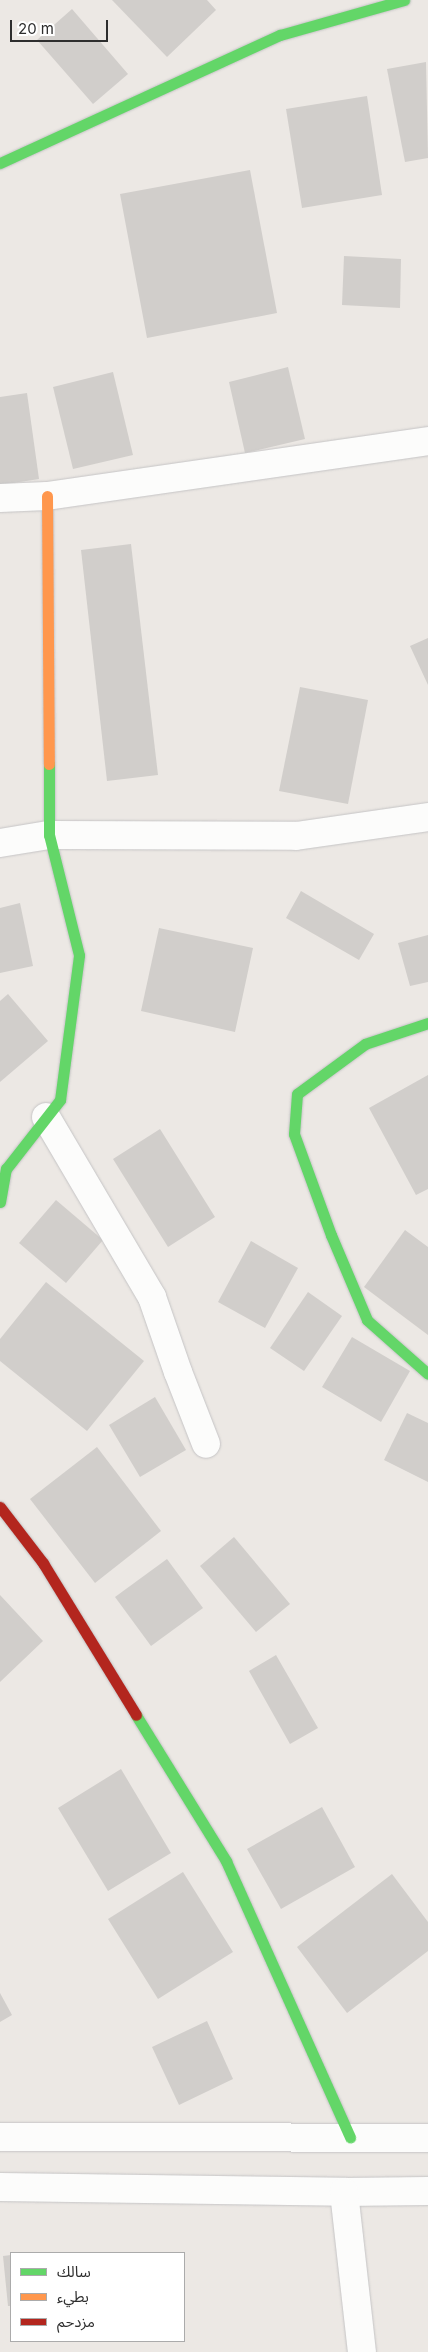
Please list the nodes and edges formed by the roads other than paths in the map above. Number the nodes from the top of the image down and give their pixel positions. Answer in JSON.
{"nodes":[{"id":1,"x":404,"y":0,"type":"edge"},
{"id":2,"x":0,"y":163,"type":"edge"},
{"id":3,"x":428,"y":441,"type":"edge"},
{"id":4,"x":47,"y":496,"type":"junction"},
{"id":5,"x":0,"y":498,"type":"edge"},
{"id":6,"x":428,"y":817,"type":"edge"},
{"id":7,"x":49,"y":835,"type":"junction"},
{"id":8,"x":0,"y":843,"type":"edge"},
{"id":9,"x":428,"y":1023,"type":"edge"},
{"id":10,"x":46,"y":1118,"type":"junction"},
{"id":11,"x":0,"y":1202,"type":"edge"},
{"id":12,"x":428,"y":1374,"type":"edge"},
{"id":13,"x":206,"y":1444,"type":"dead end"},
{"id":14,"x":0,"y":1507,"type":"edge"},
{"id":15,"x":350,"y":2136,"type":"junction"},
{"id":16,"x":0,"y":2137,"type":"edge"},
{"id":17,"x":428,"y":2138,"type":"edge"},
{"id":18,"x":0,"y":2187,"type":"edge"},
{"id":19,"x":428,"y":2191,"type":"edge"},
{"id":20,"x":344,"y":2192,"type":"junction"},
{"id":21,"x":362,"y":2352,"type":"edge"}],
"edges":[{"from":1,"to":2,"type":"street"},
{"from":3,"to":4,"type":"street"},
{"from":4,"to":5,"type":"street"},
{"from":4,"to":7,"type":"street"},
{"from":6,"to":7,"type":"street"},
{"from":7,"to":8,"type":"street"},
{"from":7,"to":10,"type":"street"},
{"from":9,"to":12,"type":"street"},
{"from":10,"to":11,"type":"street"},
{"from":10,"to":13,"type":"street"},
{"from":14,"to":15,"type":"street"},
{"from":15,"to":16,"type":"street"},
{"from":15,"to":17,"type":"street"},
{"from":18,"to":20,"type":"street"},
{"from":19,"to":20,"type":"street"},
{"from":20,"to":21,"type":"street"}]}
